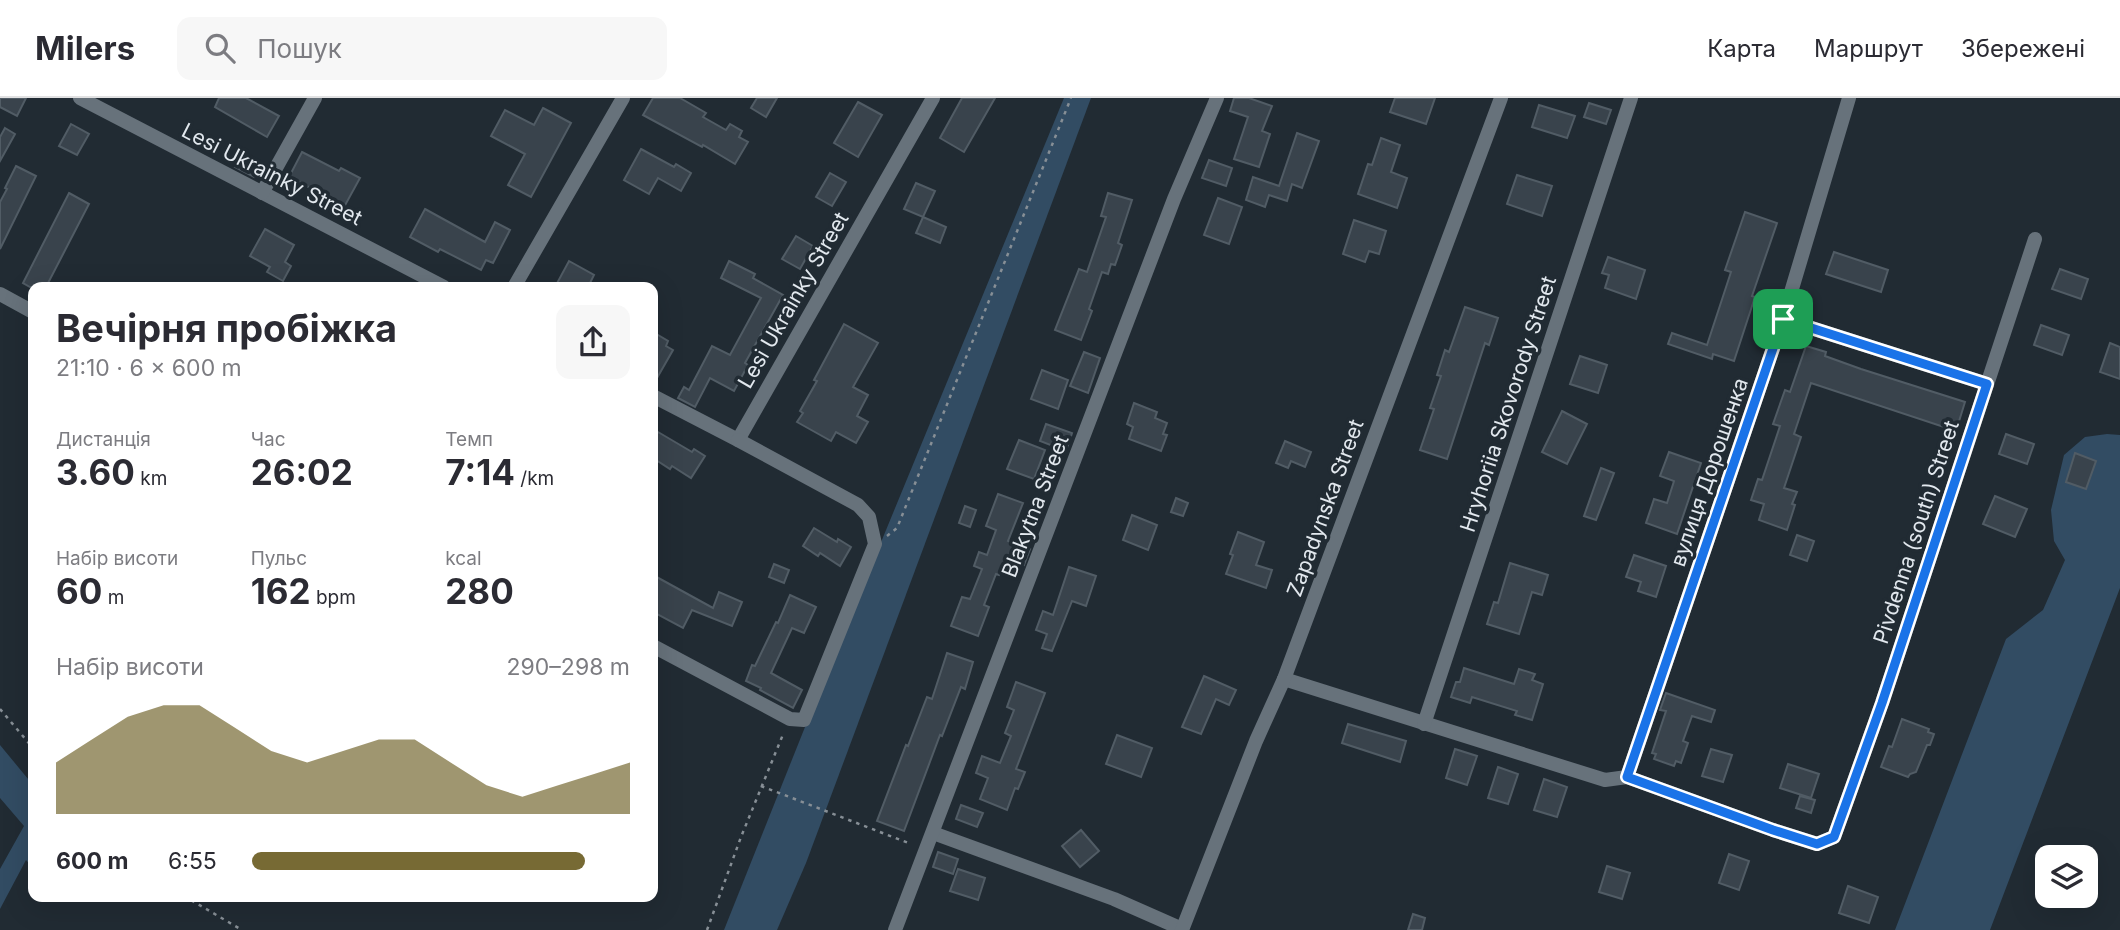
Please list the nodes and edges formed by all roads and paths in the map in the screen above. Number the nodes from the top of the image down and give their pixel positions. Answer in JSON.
{"nodes":[{"id":1,"x":80,"y":98,"type":"edge"},
{"id":2,"x":315,"y":98,"type":"edge"},
{"id":3,"x":624,"y":98,"type":"edge"},
{"id":4,"x":933,"y":98,"type":"edge"},
{"id":5,"x":1071,"y":98,"type":"edge"},
{"id":6,"x":1217,"y":98,"type":"edge"},
{"id":7,"x":1501,"y":98,"type":"edge"},
{"id":8,"x":1631,"y":98,"type":"edge"},
{"id":9,"x":1849,"y":98,"type":"edge"},
{"id":10,"x":262,"y":193,"type":"junction"},
{"id":11,"x":2035,"y":239,"type":"dead end"},
{"id":12,"x":434,"y":282,"type":"edge"},
{"id":13,"x":517,"y":282,"type":"edge"},
{"id":14,"x":0,"y":294,"type":"edge"},
{"id":15,"x":28,"y":309,"type":"edge"},
{"id":16,"x":1783,"y":319,"type":"junction"},
{"id":17,"x":1987,"y":384,"type":"junction"},
{"id":18,"x":658,"y":399,"type":"edge"},
{"id":19,"x":738,"y":440,"type":"junction"},
{"id":20,"x":875,"y":544,"type":"junction"},
{"id":21,"x":658,"y":649,"type":"edge"},
{"id":22,"x":1284,"y":679,"type":"junction"},
{"id":23,"x":0,"y":709,"type":"edge"},
{"id":24,"x":797,"y":720,"type":"junction"},
{"id":25,"x":1424,"y":724,"type":"junction"},
{"id":26,"x":28,"y":742,"type":"edge"},
{"id":27,"x":1627,"y":777,"type":"junction"},
{"id":28,"x":761,"y":786,"type":"junction"},
{"id":29,"x":933,"y":833,"type":"junction"},
{"id":30,"x":926,"y":849,"type":"junction"},
{"id":31,"x":194,"y":902,"type":"edge"},
{"id":32,"x":242,"y":930,"type":"edge"},
{"id":33,"x":708,"y":930,"type":"edge"},
{"id":34,"x":895,"y":930,"type":"edge"},
{"id":35,"x":1182,"y":930,"type":"edge"}],
"edges":[{"from":1,"to":10,"type":"street","name":"Lesi Ukrainky Street"},
{"from":2,"to":10,"type":"street"},
{"from":3,"to":13,"type":"street"},
{"from":4,"to":19,"type":"street","name":"Lesi Ukrainky Street"},
{"from":5,"to":20,"type":"path"},
{"from":6,"to":29,"type":"street","name":"Blakytna Street"},
{"from":7,"to":22,"type":"street","name":"Zapadynska Street"},
{"from":8,"to":25,"type":"street","name":"Hryhoriia Skovorody Street"},
{"from":9,"to":16,"type":"street","name":"вулиця Дорошенка"},
{"from":10,"to":12,"type":"street","name":"Lesi Ukrainky Street"},
{"from":11,"to":17,"type":"street","name":"Pivdenna (south) Street"},
{"from":14,"to":15,"type":"street"},
{"from":16,"to":17,"type":"street"},
{"from":16,"to":27,"type":"street","name":"вулиця Дорошенка"},
{"from":17,"to":27,"type":"street","name":"Pivdenna (south) Street"},
{"from":18,"to":19,"type":"street"},
{"from":19,"to":20,"type":"street"},
{"from":20,"to":24,"type":"street"},
{"from":21,"to":24,"type":"street"},
{"from":22,"to":25,"type":"street"},
{"from":22,"to":35,"type":"street","name":"Zapadynska Street"},
{"from":23,"to":26,"type":"path"},
{"from":24,"to":28,"type":"path"},
{"from":25,"to":27,"type":"street"},
{"from":28,"to":30,"type":"path"},
{"from":28,"to":33,"type":"path"},
{"from":29,"to":30,"type":"street","name":"Blakytna Street"},
{"from":29,"to":35,"type":"street"},
{"from":30,"to":34,"type":"street","name":"Blakytna Street"},
{"from":31,"to":32,"type":"path"}]}
